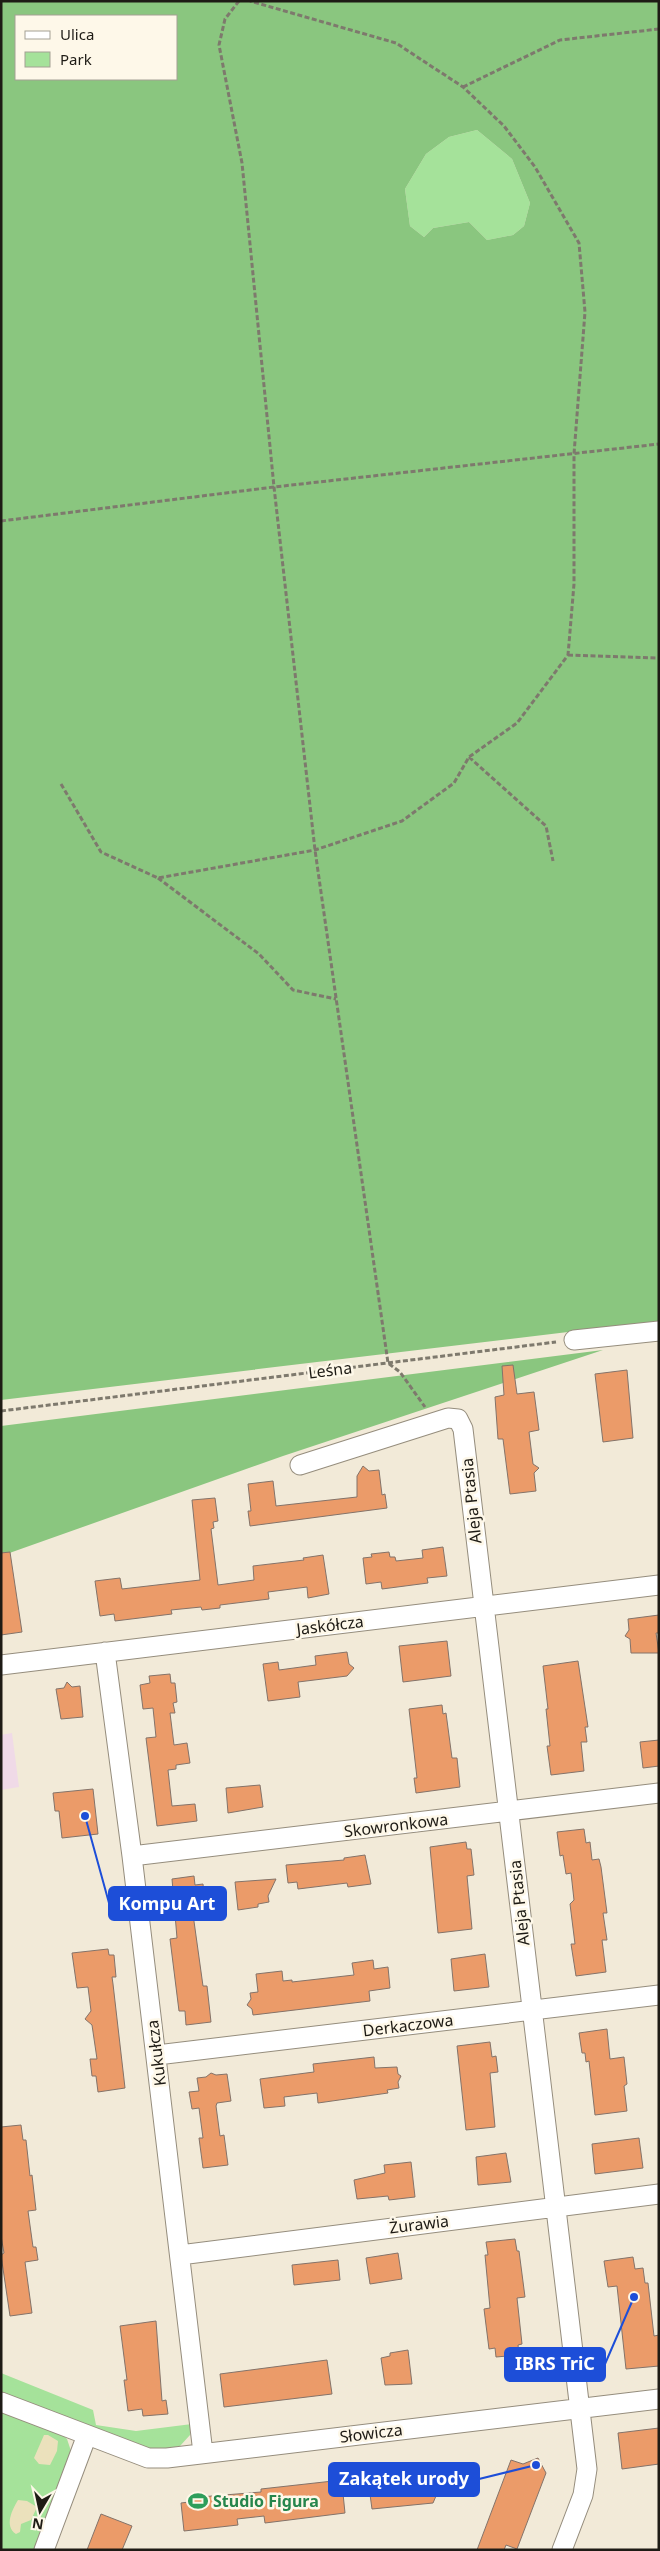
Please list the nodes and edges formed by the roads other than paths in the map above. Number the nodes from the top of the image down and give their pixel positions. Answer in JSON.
{"nodes":[{"id":1,"x":659,"y":1331,"type":"edge"},
{"id":2,"x":574,"y":1340,"type":"road end"},
{"id":3,"x":300,"y":1465,"type":"dead end"},
{"id":4,"x":659,"y":1585,"type":"edge"},
{"id":5,"x":483,"y":1607,"type":"junction"},
{"id":6,"x":105,"y":1652,"type":"junction"},
{"id":7,"x":1,"y":1665,"type":"edge"},
{"id":8,"x":659,"y":1793,"type":"edge"},
{"id":9,"x":508,"y":1812,"type":"junction"},
{"id":10,"x":132,"y":1856,"type":"junction"},
{"id":11,"x":659,"y":1995,"type":"edge"},
{"id":12,"x":531,"y":2010,"type":"junction"},
{"id":13,"x":157,"y":2055,"type":"junction"},
{"id":14,"x":659,"y":2194,"type":"edge"},
{"id":15,"x":556,"y":2206,"type":"junction"},
{"id":16,"x":180,"y":2254,"type":"junction"},
{"id":17,"x":659,"y":2399,"type":"edge"},
{"id":18,"x":1,"y":2402,"type":"edge"},
{"id":19,"x":581,"y":2408,"type":"junction"},
{"id":20,"x":87,"y":2435,"type":"junction"},
{"id":21,"x":203,"y":2453,"type":"junction"},
{"id":22,"x":44,"y":2550,"type":"edge"},
{"id":23,"x":562,"y":2550,"type":"edge"}],
"edges":[{"from":1,"to":2,"type":"street"},
{"from":3,"to":5,"type":"street","name":"Aleja Ptasia"},
{"from":4,"to":5,"type":"street","name":"Jaskółcza"},
{"from":5,"to":6,"type":"street","name":"Jaskółcza"},
{"from":5,"to":9,"type":"street","name":"Aleja Ptasia"},
{"from":6,"to":7,"type":"street","name":"Jaskółcza"},
{"from":6,"to":10,"type":"street","name":"Kukułcza"},
{"from":8,"to":9,"type":"street","name":"Skowronkowa"},
{"from":9,"to":10,"type":"street","name":"Skowronkowa"},
{"from":9,"to":12,"type":"street","name":"Aleja Ptasia"},
{"from":10,"to":13,"type":"street","name":"Kukułcza"},
{"from":11,"to":12,"type":"street","name":"Derkaczowa"},
{"from":12,"to":13,"type":"street","name":"Derkaczowa"},
{"from":12,"to":15,"type":"street","name":"Aleja Ptasia"},
{"from":13,"to":16,"type":"street","name":"Kukułcza"},
{"from":14,"to":15,"type":"street","name":"Żurawia"},
{"from":15,"to":16,"type":"street","name":"Żurawia"},
{"from":15,"to":19,"type":"street","name":"Aleja Ptasia"},
{"from":16,"to":21,"type":"street","name":"Kukułcza"},
{"from":17,"to":19,"type":"street","name":"Słowicza"},
{"from":18,"to":20,"type":"street","name":"Słowicza"},
{"from":19,"to":21,"type":"street","name":"Słowicza"},
{"from":19,"to":23,"type":"street","name":"Aleja Ptasia"},
{"from":20,"to":21,"type":"street","name":"Słowicza"},
{"from":20,"to":22,"type":"street"}]}
